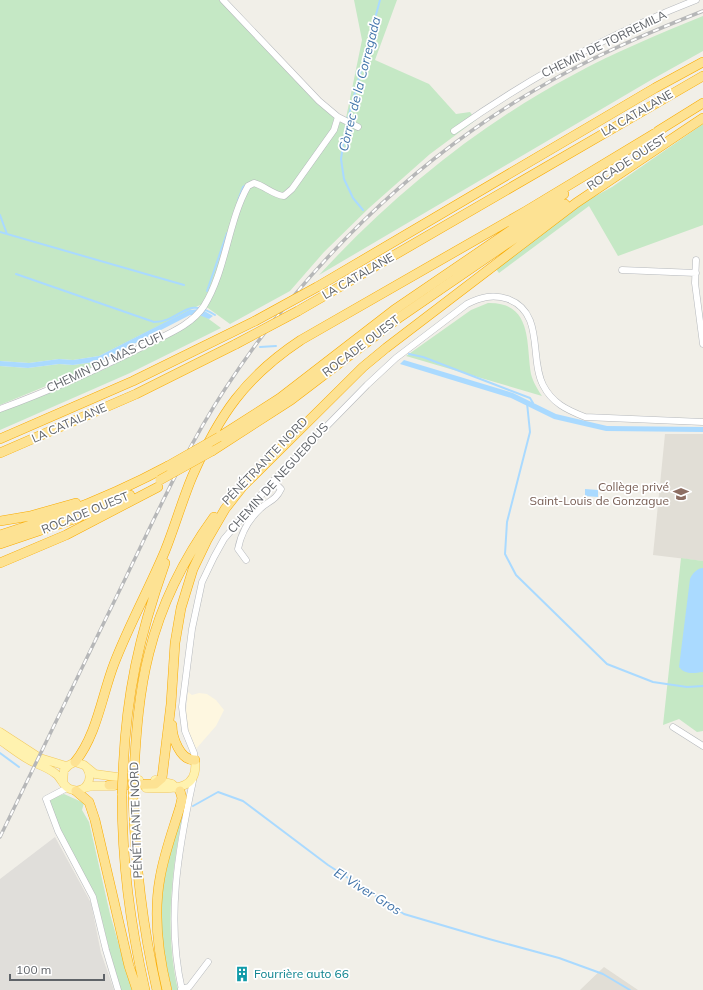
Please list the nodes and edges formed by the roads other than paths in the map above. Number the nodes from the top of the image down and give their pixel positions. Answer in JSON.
{"nodes":[{"id":1,"x":223,"y":0,"type":"edge"},
{"id":2,"x":696,"y":0,"type":"edge"},
{"id":3,"x":703,"y":62,"type":"edge"},
{"id":4,"x":703,"y":76,"type":"edge"},
{"id":5,"x":703,"y":103,"type":"edge"},
{"id":6,"x":703,"y":113,"type":"edge"},
{"id":7,"x":338,"y":116,"type":"junction"},
{"id":8,"x":703,"y":118,"type":"edge"},
{"id":9,"x":358,"y":127,"type":"dead end"},
{"id":10,"x":662,"y":129,"type":"junction"},
{"id":11,"x":454,"y":131,"type":"dead end"},
{"id":12,"x":696,"y":260,"type":"dead end"},
{"id":13,"x":622,"y":270,"type":"dead end"},
{"id":14,"x":696,"y":273,"type":"junction"},
{"id":15,"x":703,"y":344,"type":"edge"},
{"id":16,"x":363,"y":367,"type":"junction"},
{"id":17,"x":0,"y":409,"type":"edge"},
{"id":18,"x":703,"y":422,"type":"edge"},
{"id":19,"x":0,"y":439,"type":"edge"},
{"id":20,"x":0,"y":453,"type":"edge"},
{"id":21,"x":209,"y":453,"type":"junction"},
{"id":22,"x":151,"y":475,"type":"junction"},
{"id":23,"x":273,"y":481,"type":"junction"},
{"id":24,"x":159,"y":483,"type":"junction"},
{"id":25,"x":0,"y":521,"type":"edge"},
{"id":26,"x":0,"y":535,"type":"edge"},
{"id":27,"x":0,"y":544,"type":"edge"},
{"id":28,"x":246,"y":560,"type":"dead end"},
{"id":29,"x":0,"y":563,"type":"edge"},
{"id":30,"x":171,"y":704,"type":"junction"},
{"id":31,"x":673,"y":727,"type":"dead end"},
{"id":32,"x":0,"y":732,"type":"edge"},
{"id":33,"x":0,"y":740,"type":"edge"},
{"id":34,"x":703,"y":746,"type":"edge"},
{"id":35,"x":195,"y":760,"type":"junction"},
{"id":36,"x":75,"y":762,"type":"junction"},
{"id":37,"x":66,"y":766,"type":"junction"},
{"id":38,"x":87,"y":768,"type":"junction"},
{"id":39,"x":194,"y":778,"type":"junction"},
{"id":40,"x":160,"y":780,"type":"junction"},
{"id":41,"x":110,"y":785,"type":"junction"},
{"id":42,"x":177,"y":787,"type":"junction"},
{"id":43,"x":68,"y":789,"type":"junction"},
{"id":44,"x":208,"y":962,"type":"dead end"},
{"id":45,"x":182,"y":989,"type":"edge"},
{"id":46,"x":118,"y":990,"type":"edge"},
{"id":47,"x":137,"y":990,"type":"edge"},
{"id":48,"x":144,"y":990,"type":"edge"},
{"id":49,"x":157,"y":990,"type":"edge"},
{"id":50,"x":167,"y":990,"type":"edge"}],
"edges":[{"from":1,"to":7,"type":"street"},
{"from":2,"to":11,"type":"street","name":"CHEMIN DE TORREMILA"},
{"from":3,"to":19,"type":"highway","name":"LA CATALANE","bridge":true},
{"from":4,"to":20,"type":"highway","name":"LA CATALANE","bridge":true},
{"from":5,"to":10,"type":"highway"},
{"from":6,"to":21,"type":"highway","name":"ROCADE OUEST"},
{"from":7,"to":9,"type":"street"},
{"from":7,"to":17,"type":"street","name":"CHEMIN DU MAS CUFI"},
{"from":8,"to":16,"type":"highway"},
{"from":10,"to":21,"type":"highway"},
{"from":10,"to":22,"type":"highway","name":"ROCADE OUEST","bridge":true},
{"from":12,"to":14,"type":"street"},
{"from":13,"to":14,"type":"street"},
{"from":14,"to":15,"type":"street"},
{"from":16,"to":30,"type":"highway"},
{"from":16,"to":49,"type":"highway","name":"PÉNÉTRANTE NORD","bridge":true},
{"from":18,"to":23,"type":"street","name":"CHEMIN DE NEGUEBOUS"},
{"from":21,"to":24,"type":"highway","name":"ROCADE OUEST","bridge":true},
{"from":21,"to":36,"type":"highway"},
{"from":21,"to":48,"type":"highway","name":"PÉNÉTRANTE NORD","bridge":true},
{"from":22,"to":25,"type":"highway"},
{"from":22,"to":26,"type":"highway","name":"ROCADE OUEST"},
{"from":23,"to":28,"type":"street"},
{"from":23,"to":35,"type":"street","name":"CHEMIN DE NEGUEBOUS"},
{"from":24,"to":27,"type":"highway","name":"ROCADE OUEST"},
{"from":24,"to":29,"type":"highway"},
{"from":30,"to":35,"type":"highway"},
{"from":30,"to":40,"type":"highway"},
{"from":31,"to":34,"type":"street"},
{"from":32,"to":37,"type":"main road"},
{"from":33,"to":43,"type":"main road"},
{"from":35,"to":39,"type":"main road"},
{"from":36,"to":37,"type":"main road"},
{"from":36,"to":38,"type":"main road"},
{"from":37,"to":43,"type":"main road"},
{"from":38,"to":40,"type":"main road"},
{"from":38,"to":43,"type":"main road"},
{"from":39,"to":42,"type":"main road"},
{"from":39,"to":45,"type":"street"},
{"from":40,"to":41,"type":"highway"},
{"from":40,"to":42,"type":"main road"},
{"from":41,"to":42,"type":"main road"},
{"from":41,"to":43,"type":"main road"},
{"from":42,"to":50,"type":"highway"},
{"from":43,"to":46,"type":"street"},
{"from":43,"to":47,"type":"highway"},
{"from":44,"to":45,"type":"street"}]}
